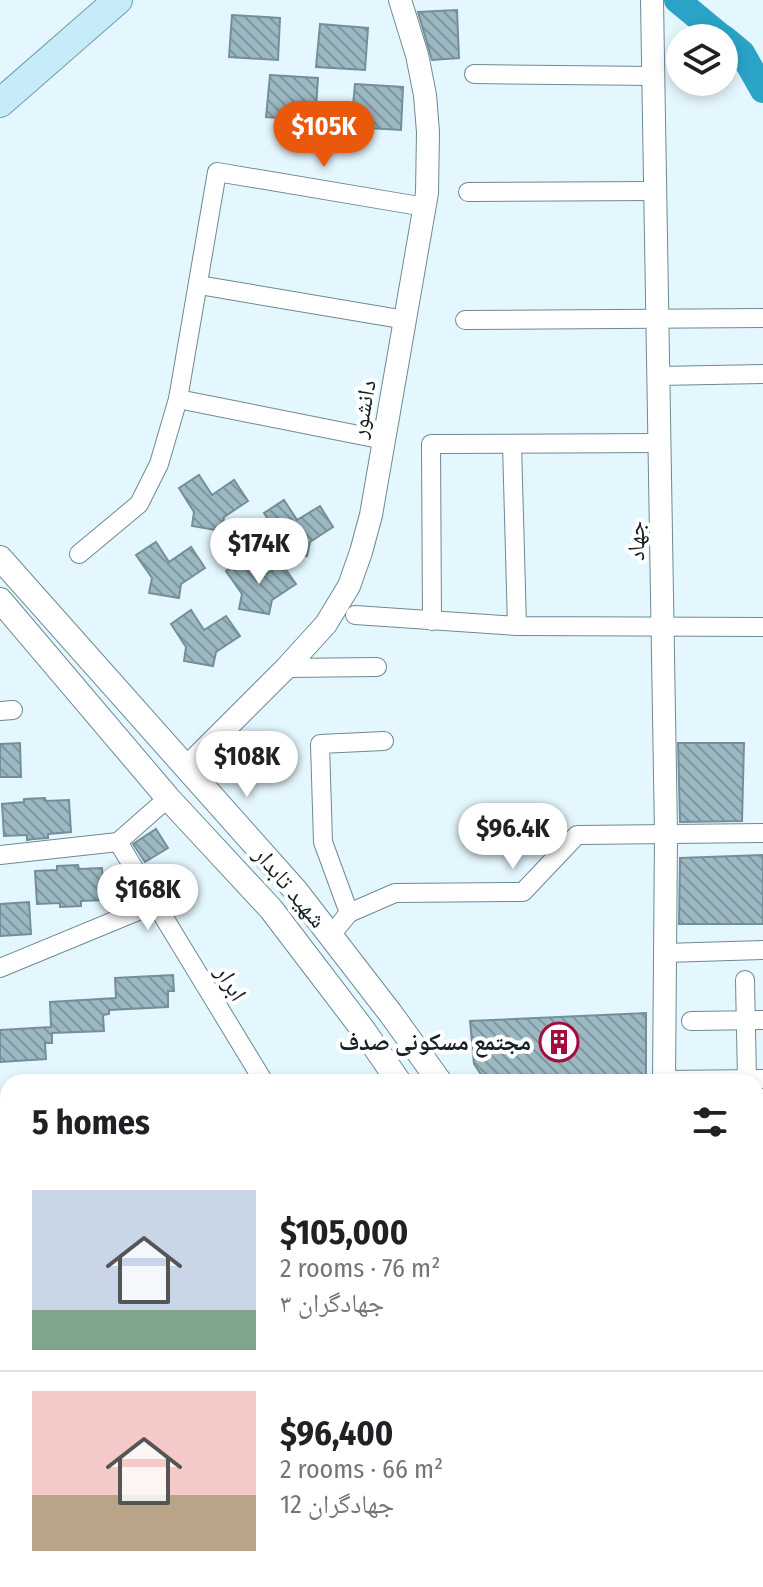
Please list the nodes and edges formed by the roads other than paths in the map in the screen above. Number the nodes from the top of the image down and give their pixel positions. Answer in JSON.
{"nodes":[{"id":1,"x":118,"y":0,"type":"edge"},
{"id":2,"x":400,"y":0,"type":"edge"},
{"id":3,"x":652,"y":0,"type":"edge"},
{"id":4,"x":474,"y":74,"type":"dead end"},
{"id":5,"x":654,"y":76,"type":"junction"},
{"id":6,"x":0,"y":103,"type":"edge"},
{"id":7,"x":656,"y":191,"type":"junction"},
{"id":8,"x":468,"y":192,"type":"dead end"},
{"id":9,"x":425,"y":207,"type":"junction"},
{"id":10,"x":199,"y":285,"type":"junction"},
{"id":11,"x":763,"y":318,"type":"edge"},
{"id":12,"x":658,"y":319,"type":"junction"},
{"id":13,"x":406,"y":320,"type":"junction"},
{"id":14,"x":465,"y":320,"type":"dead end"},
{"id":15,"x":763,"y":374,"type":"edge"},
{"id":16,"x":659,"y":376,"type":"junction"},
{"id":17,"x":178,"y":399,"type":"junction"},
{"id":18,"x":384,"y":440,"type":"junction"},
{"id":19,"x":660,"y":443,"type":"junction"},
{"id":20,"x":512,"y":444,"type":"junction"},
{"id":21,"x":79,"y":554,"type":"dead end"},
{"id":22,"x":0,"y":558,"type":"edge"},
{"id":23,"x":31,"y":594,"type":"junction"},
{"id":24,"x":6,"y":606,"type":"edge"},
{"id":25,"x":355,"y":615,"type":"dead end"},
{"id":26,"x":432,"y":621,"type":"junction"},
{"id":27,"x":517,"y":626,"type":"junction"},
{"id":28,"x":663,"y":627,"type":"junction"},
{"id":29,"x":763,"y":627,"type":"edge"},
{"id":30,"x":377,"y":667,"type":"dead end"},
{"id":31,"x":286,"y":668,"type":"junction"},
{"id":32,"x":384,"y":741,"type":"dead end"},
{"id":33,"x":187,"y":767,"type":"junction"},
{"id":34,"x":168,"y":798,"type":"junction"},
{"id":35,"x":763,"y":833,"type":"edge"},
{"id":36,"x":666,"y":834,"type":"junction"},
{"id":37,"x":118,"y":842,"type":"junction"},
{"id":38,"x":0,"y":855,"type":"edge"},
{"id":39,"x":155,"y":904,"type":"junction"},
{"id":40,"x":349,"y":913,"type":"junction"},
{"id":41,"x":331,"y":935,"type":"junction"},
{"id":42,"x":763,"y":950,"type":"edge"},
{"id":43,"x":665,"y":953,"type":"junction"},
{"id":44,"x":0,"y":968,"type":"edge"},
{"id":45,"x":745,"y":980,"type":"dead end"},
{"id":46,"x":691,"y":1021,"type":"dead end"},
{"id":47,"x":754,"y":1021,"type":"edge"},
{"id":48,"x":259,"y":1074,"type":"edge"},
{"id":49,"x":394,"y":1074,"type":"edge"},
{"id":50,"x":434,"y":1074,"type":"edge"},
{"id":51,"x":664,"y":1074,"type":"edge"},
{"id":52,"x":755,"y":1074,"type":"edge"}],
"edges":[{"from":1,"to":6,"type":"main road"},
{"from":2,"to":9,"type":"street","name":"دانشور"},
{"from":3,"to":5,"type":"street","name":"جهاد"},
{"from":4,"to":5,"type":"street"},
{"from":5,"to":7,"type":"street","name":"جهاد"},
{"from":7,"to":8,"type":"street"},
{"from":7,"to":12,"type":"street","name":"جهاد"},
{"from":9,"to":10,"type":"street"},
{"from":9,"to":13,"type":"street","name":"دانشور"},
{"from":10,"to":13,"type":"street"},
{"from":10,"to":17,"type":"street"},
{"from":11,"to":12,"type":"street"},
{"from":12,"to":14,"type":"street"},
{"from":12,"to":16,"type":"street","name":"جهاد"},
{"from":13,"to":18,"type":"street","name":"دانشور"},
{"from":15,"to":16,"type":"street"},
{"from":16,"to":19,"type":"street","name":"جهاد"},
{"from":17,"to":18,"type":"street"},
{"from":17,"to":21,"type":"street"},
{"from":18,"to":31,"type":"street","name":"دانشور"},
{"from":19,"to":20,"type":"street"},
{"from":19,"to":28,"type":"street","name":"جهاد"},
{"from":20,"to":26,"type":"street"},
{"from":20,"to":27,"type":"street"},
{"from":22,"to":23,"type":"main road","name":"شهید تابدار"},
{"from":23,"to":24,"type":"main road"},
{"from":23,"to":33,"type":"main road","name":"شهید تابدار"},
{"from":24,"to":34,"type":"main road","name":"شهید تابدار"},
{"from":25,"to":26,"type":"street"},
{"from":26,"to":27,"type":"street"},
{"from":27,"to":28,"type":"street"},
{"from":28,"to":29,"type":"street"},
{"from":28,"to":36,"type":"street","name":"جهاد"},
{"from":30,"to":31,"type":"street"},
{"from":31,"to":33,"type":"street","name":"دانشور"},
{"from":32,"to":40,"type":"street"},
{"from":33,"to":41,"type":"main road","name":"شهید تابدار"},
{"from":34,"to":37,"type":"street"},
{"from":34,"to":49,"type":"main road","name":"شهید تابدار"},
{"from":35,"to":36,"type":"street"},
{"from":36,"to":40,"type":"street"},
{"from":36,"to":43,"type":"street","name":"جهاد"},
{"from":37,"to":38,"type":"street"},
{"from":37,"to":39,"type":"street","name":"ابرار"},
{"from":39,"to":44,"type":"street"},
{"from":39,"to":48,"type":"street","name":"ابرار"},
{"from":40,"to":41,"type":"street"},
{"from":41,"to":50,"type":"main road","name":"شهید تابدار"},
{"from":42,"to":43,"type":"street"},
{"from":43,"to":51,"type":"street","name":"جهاد"},
{"from":45,"to":47,"type":"street"},
{"from":46,"to":47,"type":"street"},
{"from":47,"to":52,"type":"street"}]}
